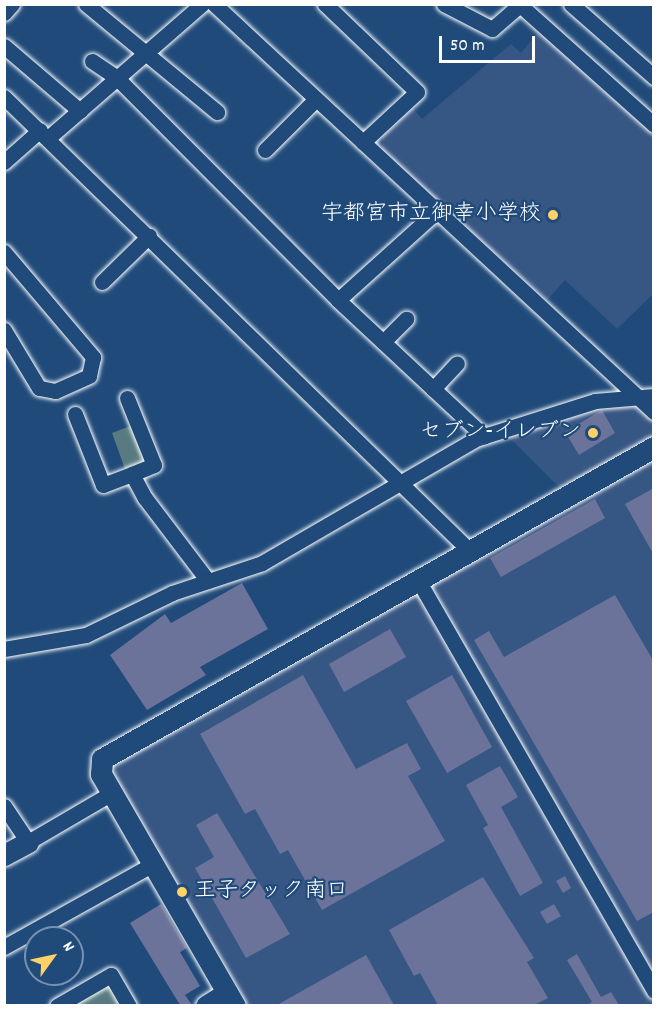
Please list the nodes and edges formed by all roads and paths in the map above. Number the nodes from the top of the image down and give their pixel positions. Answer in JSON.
{"nodes":[{"id":1,"x":12,"y":4,"type":"edge"},
{"id":2,"x":86,"y":4,"type":"edge"},
{"id":3,"x":202,"y":4,"type":"edge"},
{"id":4,"x":214,"y":4,"type":"edge"},
{"id":5,"x":325,"y":4,"type":"edge"},
{"id":6,"x":444,"y":4,"type":"edge"},
{"id":7,"x":571,"y":4,"type":"edge"},
{"id":8,"x":4,"y":13,"type":"edge"},
{"id":9,"x":4,"y":46,"type":"edge"},
{"id":10,"x":147,"y":52,"type":"junction"},
{"id":11,"x":92,"y":61,"type":"dead end"},
{"id":12,"x":654,"y":76,"type":"edge"},
{"id":13,"x":117,"y":78,"type":"junction"},
{"id":14,"x":4,"y":97,"type":"edge"},
{"id":15,"x":316,"y":99,"type":"junction"},
{"id":16,"x":80,"y":111,"type":"junction"},
{"id":17,"x":217,"y":112,"type":"dead end"},
{"id":18,"x":654,"y":125,"type":"edge"},
{"id":19,"x":44,"y":134,"type":"junction"},
{"id":20,"x":363,"y":142,"type":"junction"},
{"id":21,"x":265,"y":150,"type":"dead end"},
{"id":22,"x":4,"y":162,"type":"edge"},
{"id":23,"x":437,"y":212,"type":"junction"},
{"id":24,"x":149,"y":236,"type":"junction"},
{"id":25,"x":4,"y":252,"type":"edge"},
{"id":26,"x":102,"y":282,"type":"dead end"},
{"id":27,"x":338,"y":300,"type":"junction"},
{"id":28,"x":406,"y":319,"type":"dead end"},
{"id":29,"x":4,"y":330,"type":"edge"},
{"id":30,"x":383,"y":342,"type":"junction"},
{"id":31,"x":457,"y":363,"type":"dead end"},
{"id":32,"x":433,"y":389,"type":"junction"},
{"id":33,"x":636,"y":396,"type":"junction"},
{"id":34,"x":654,"y":396,"type":"edge"},
{"id":35,"x":127,"y":398,"type":"dead end"},
{"id":36,"x":654,"y":412,"type":"edge"},
{"id":37,"x":75,"y":414,"type":"dead end"},
{"id":38,"x":484,"y":436,"type":"junction"},
{"id":39,"x":654,"y":447,"type":"edge"},
{"id":40,"x":132,"y":474,"type":"junction"},
{"id":41,"x":399,"y":481,"type":"junction"},
{"id":42,"x":470,"y":551,"type":"junction"},
{"id":43,"x":208,"y":580,"type":"junction"},
{"id":44,"x":418,"y":580,"type":"junction"},
{"id":45,"x":4,"y":649,"type":"edge"},
{"id":46,"x":112,"y":793,"type":"junction"},
{"id":47,"x":4,"y":806,"type":"edge"},
{"id":48,"x":28,"y":842,"type":"junction"},
{"id":49,"x":4,"y":855,"type":"edge"},
{"id":50,"x":153,"y":864,"type":"junction"},
{"id":51,"x":4,"y":947,"type":"edge"},
{"id":52,"x":654,"y":991,"type":"edge"},
{"id":53,"x":231,"y":999,"type":"edge"},
{"id":54,"x":57,"y":1005,"type":"edge"},
{"id":55,"x":129,"y":1005,"type":"edge"},
{"id":56,"x":206,"y":1005,"type":"edge"}],
"edges":[{"from":1,"to":8,"type":"street"},
{"from":2,"to":10,"type":"street"},
{"from":3,"to":10,"type":"street"},
{"from":4,"to":15,"type":"street"},
{"from":5,"to":20,"type":"street"},
{"from":6,"to":18,"type":"street"},
{"from":7,"to":12,"type":"street"},
{"from":9,"to":16,"type":"street"},
{"from":10,"to":13,"type":"street"},
{"from":10,"to":17,"type":"street"},
{"from":11,"to":13,"type":"street"},
{"from":13,"to":16,"type":"street"},
{"from":13,"to":27,"type":"street"},
{"from":14,"to":19,"type":"street"},
{"from":15,"to":20,"type":"street"},
{"from":15,"to":21,"type":"street"},
{"from":16,"to":19,"type":"street"},
{"from":19,"to":22,"type":"street"},
{"from":19,"to":24,"type":"street"},
{"from":20,"to":23,"type":"street"},
{"from":23,"to":27,"type":"street"},
{"from":23,"to":33,"type":"street"},
{"from":24,"to":26,"type":"street"},
{"from":24,"to":41,"type":"street"},
{"from":25,"to":29,"type":"street"},
{"from":27,"to":30,"type":"street"},
{"from":28,"to":30,"type":"street"},
{"from":30,"to":32,"type":"street"},
{"from":31,"to":32,"type":"street"},
{"from":32,"to":38,"type":"street"},
{"from":33,"to":34,"type":"street"},
{"from":33,"to":36,"type":"street"},
{"from":33,"to":38,"type":"street"},
{"from":35,"to":40,"type":"street"},
{"from":37,"to":40,"type":"street"},
{"from":38,"to":41,"type":"street"},
{"from":39,"to":42,"type":"street"},
{"from":40,"to":43,"type":"street"},
{"from":41,"to":42,"type":"street"},
{"from":41,"to":43,"type":"street"},
{"from":42,"to":44,"type":"street"},
{"from":43,"to":45,"type":"street"},
{"from":44,"to":46,"type":"street"},
{"from":44,"to":52,"type":"street"},
{"from":46,"to":48,"type":"street"},
{"from":46,"to":50,"type":"street"},
{"from":47,"to":48,"type":"street"},
{"from":48,"to":49,"type":"street"},
{"from":50,"to":51,"type":"street"},
{"from":50,"to":53,"type":"street"},
{"from":53,"to":56,"type":"street"},
{"from":54,"to":55,"type":"street"}]}
